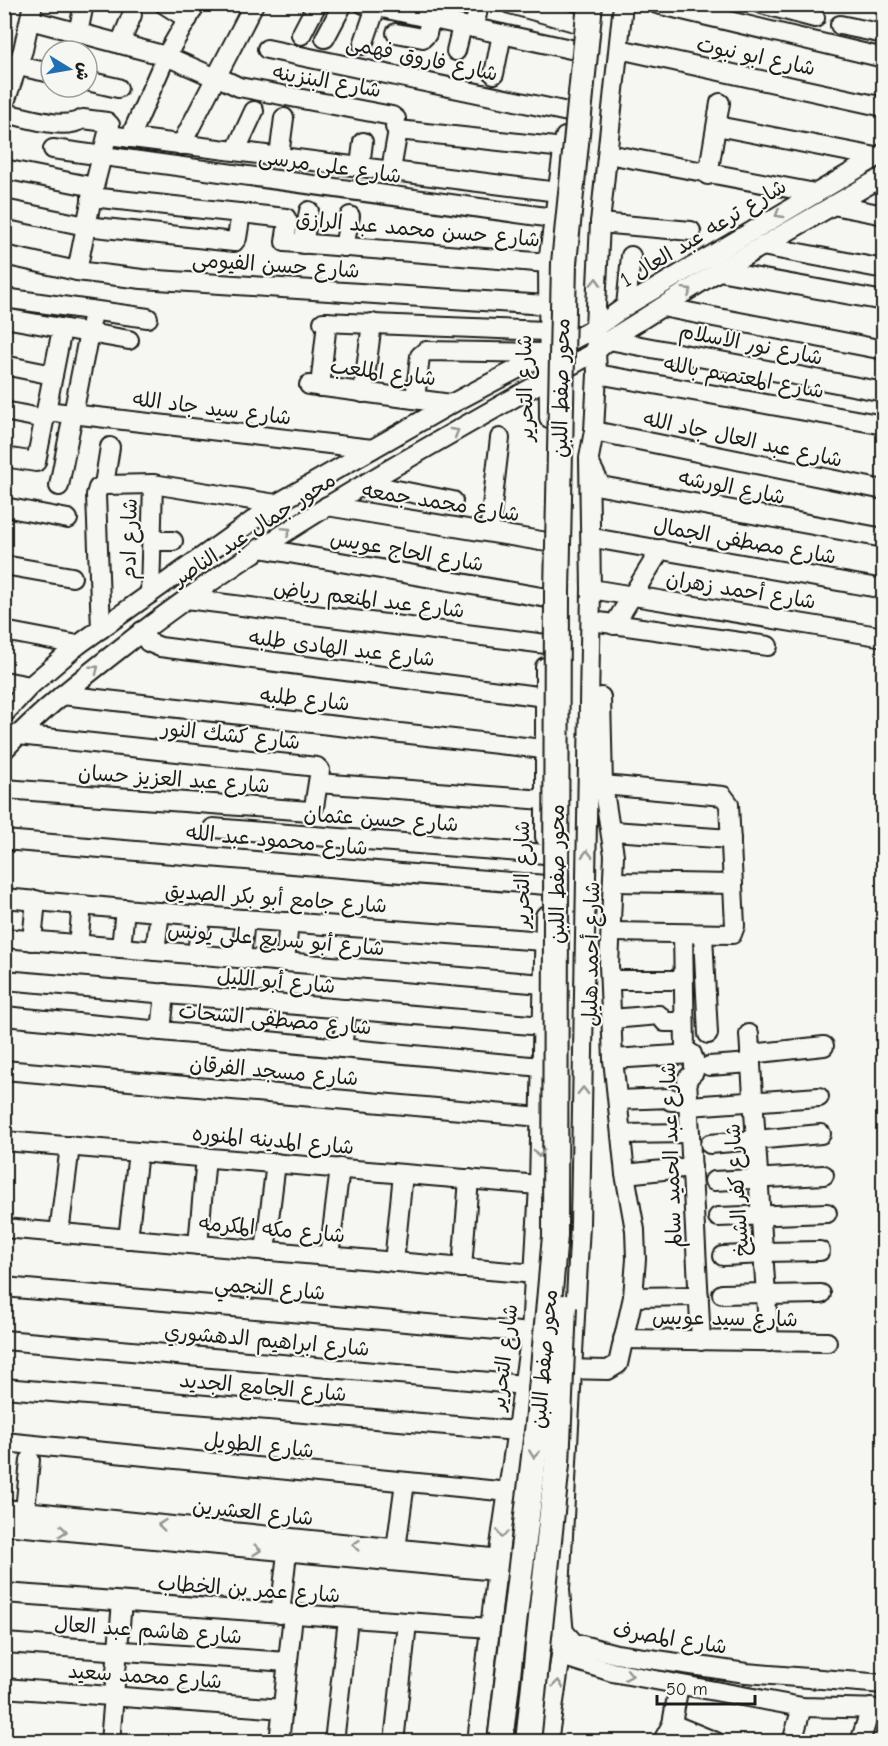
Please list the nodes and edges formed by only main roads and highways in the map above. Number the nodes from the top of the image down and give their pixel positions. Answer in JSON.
{"nodes":[{"id":1,"x":598,"y":4,"type":"edge"},
{"id":2,"x":583,"y":11,"type":"edge"},
{"id":3,"x":500,"y":1742,"type":"edge"},
{"id":4,"x":528,"y":1742,"type":"edge"}],
"edges":[{"from":1,"to":4,"type":"main road","name":"محور صفط اللبن","bridge":true},
{"from":2,"to":3,"type":"main road","name":"محور صفط اللبن","one_way":true,"bridge":true}]}
